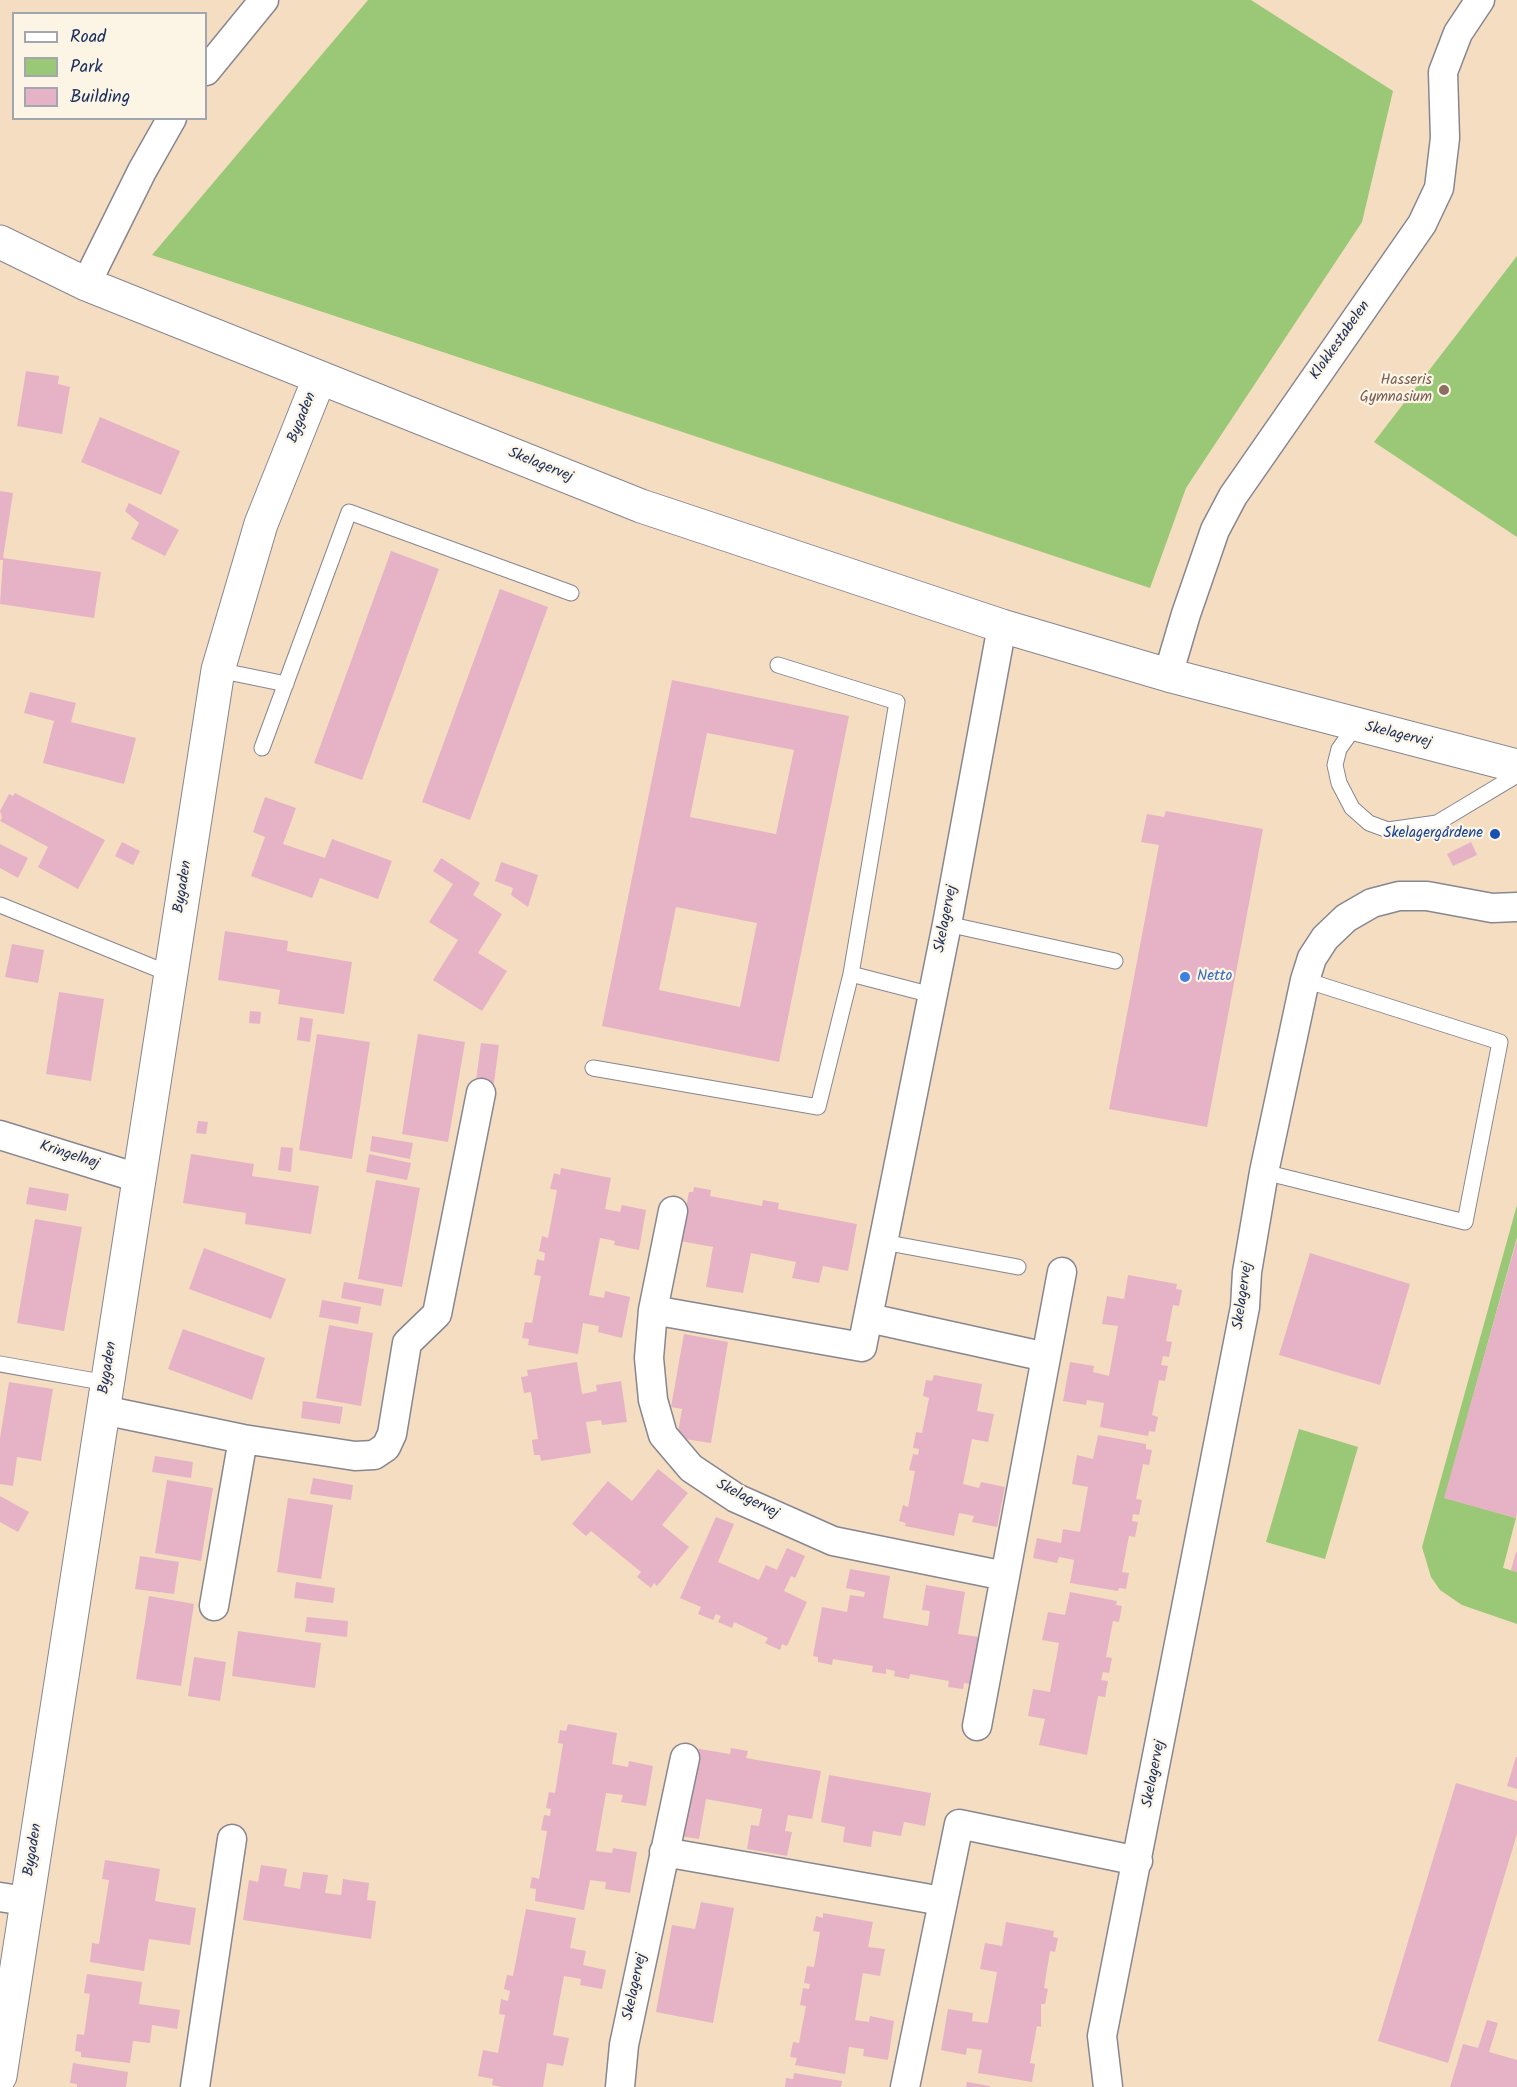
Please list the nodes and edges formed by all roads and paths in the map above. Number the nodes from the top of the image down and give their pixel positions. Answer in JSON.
{"nodes":[{"id":1,"x":264,"y":0,"type":"edge"},
{"id":2,"x":1480,"y":0,"type":"edge"},
{"id":3,"x":207,"y":70,"type":"edge"},
{"id":4,"x":171,"y":120,"type":"edge"},
{"id":5,"x":0,"y":242,"type":"edge"},
{"id":6,"x":86,"y":284,"type":"junction"},
{"id":7,"x":319,"y":379,"type":"junction"},
{"id":8,"x":571,"y":593,"type":"dead end"},
{"id":9,"x":1002,"y":626,"type":"junction"},
{"id":10,"x":778,"y":665,"type":"dead end"},
{"id":11,"x":218,"y":670,"type":"junction"},
{"id":12,"x":1168,"y":675,"type":"junction"},
{"id":13,"x":286,"y":684,"type":"junction"},
{"id":14,"x":1364,"y":728,"type":"junction"},
{"id":15,"x":262,"y":748,"type":"dead end"},
{"id":16,"x":1517,"y":766,"type":"edge"},
{"id":17,"x":1517,"y":775,"type":"edge"},
{"id":18,"x":0,"y":905,"type":"edge"},
{"id":19,"x":1517,"y":907,"type":"edge"},
{"id":20,"x":947,"y":924,"type":"junction"},
{"id":21,"x":1115,"y":961,"type":"dead end"},
{"id":22,"x":170,"y":974,"type":"junction"},
{"id":23,"x":850,"y":974,"type":"junction"},
{"id":24,"x":1305,"y":980,"type":"junction"},
{"id":25,"x":932,"y":995,"type":"junction"},
{"id":26,"x":593,"y":1068,"type":"dead end"},
{"id":27,"x":481,"y":1093,"type":"dead end"},
{"id":28,"x":0,"y":1134,"type":"edge"},
{"id":29,"x":1264,"y":1172,"type":"junction"},
{"id":30,"x":138,"y":1178,"type":"junction"},
{"id":31,"x":673,"y":1211,"type":"dead end"},
{"id":32,"x":883,"y":1242,"type":"junction"},
{"id":33,"x":1018,"y":1267,"type":"dead end"},
{"id":34,"x":1062,"y":1272,"type":"dead end"},
{"id":35,"x":653,"y":1310,"type":"junction"},
{"id":36,"x":868,"y":1318,"type":"junction"},
{"id":37,"x":1046,"y":1357,"type":"junction"},
{"id":38,"x":0,"y":1364,"type":"edge"},
{"id":39,"x":105,"y":1396,"type":"junction"},
{"id":40,"x":243,"y":1439,"type":"junction"},
{"id":41,"x":1005,"y":1576,"type":"junction"},
{"id":42,"x":214,"y":1606,"type":"dead end"},
{"id":43,"x":977,"y":1726,"type":"dead end"},
{"id":44,"x":685,"y":1758,"type":"dead end"},
{"id":45,"x":232,"y":1839,"type":"dead end"},
{"id":46,"x":664,"y":1852,"type":"junction"},
{"id":47,"x":1138,"y":1861,"type":"junction"},
{"id":48,"x":13,"y":1899,"type":"edge"},
{"id":49,"x":942,"y":1901,"type":"junction"},
{"id":50,"x":0,"y":2076,"type":"edge"},
{"id":51,"x":195,"y":2087,"type":"edge"},
{"id":52,"x":620,"y":2087,"type":"edge"},
{"id":53,"x":905,"y":2087,"type":"edge"},
{"id":54,"x":1108,"y":2087,"type":"edge"}],
"edges":[{"from":1,"to":3,"type":"street"},
{"from":2,"to":12,"type":"street","name":"Klokkestabelen"},
{"from":4,"to":6,"type":"street"},
{"from":5,"to":6,"type":"street","name":"Skelagervej"},
{"from":6,"to":7,"type":"street","name":"Skelagervej"},
{"from":7,"to":9,"type":"street","name":"Skelagervej"},
{"from":7,"to":11,"type":"street","name":"Bygaden"},
{"from":8,"to":13,"type":"lane"},
{"from":9,"to":12,"type":"street","name":"Skelagervej"},
{"from":9,"to":20,"type":"street","name":"Skelagervej"},
{"from":10,"to":23,"type":"lane"},
{"from":11,"to":13,"type":"lane"},
{"from":11,"to":22,"type":"street","name":"Bygaden"},
{"from":12,"to":14,"type":"street","name":"Skelagervej"},
{"from":13,"to":15,"type":"lane"},
{"from":14,"to":16,"type":"street","name":"Skelagervej"},
{"from":14,"to":17,"type":"lane"},
{"from":18,"to":22,"type":"lane"},
{"from":19,"to":24,"type":"street","name":"Skelagervej"},
{"from":20,"to":21,"type":"lane"},
{"from":20,"to":25,"type":"street","name":"Skelagervej"},
{"from":22,"to":30,"type":"street","name":"Bygaden"},
{"from":23,"to":25,"type":"lane"},
{"from":23,"to":26,"type":"lane"},
{"from":24,"to":29,"type":"street","name":"Skelagervej"},
{"from":24,"to":29,"type":"lane"},
{"from":25,"to":32,"type":"street","name":"Skelagervej"},
{"from":27,"to":40,"type":"street","name":"Bygaden"},
{"from":28,"to":30,"type":"street","name":"Kringelhøj"},
{"from":29,"to":47,"type":"street","name":"Skelagervej"},
{"from":30,"to":39,"type":"street","name":"Bygaden"},
{"from":31,"to":35,"type":"street","name":"Skelagervej"},
{"from":32,"to":33,"type":"lane"},
{"from":32,"to":36,"type":"street","name":"Skelagervej"},
{"from":34,"to":37,"type":"street"},
{"from":35,"to":36,"type":"street","name":"Skelagervej"},
{"from":35,"to":41,"type":"street","name":"Skelagervej"},
{"from":36,"to":37,"type":"street"},
{"from":37,"to":41,"type":"street"},
{"from":38,"to":39,"type":"lane"},
{"from":39,"to":40,"type":"street","name":"Bygaden"},
{"from":39,"to":48,"type":"street","name":"Bygaden"},
{"from":40,"to":42,"type":"street"},
{"from":41,"to":43,"type":"street"},
{"from":44,"to":46,"type":"street","name":"Skelagervej"},
{"from":45,"to":51,"type":"street"},
{"from":46,"to":49,"type":"street"},
{"from":46,"to":52,"type":"street","name":"Skelagervej"},
{"from":47,"to":49,"type":"street"},
{"from":47,"to":54,"type":"street","name":"Skelagervej"},
{"from":48,"to":50,"type":"street","name":"Bygaden"},
{"from":49,"to":53,"type":"street"}]}
